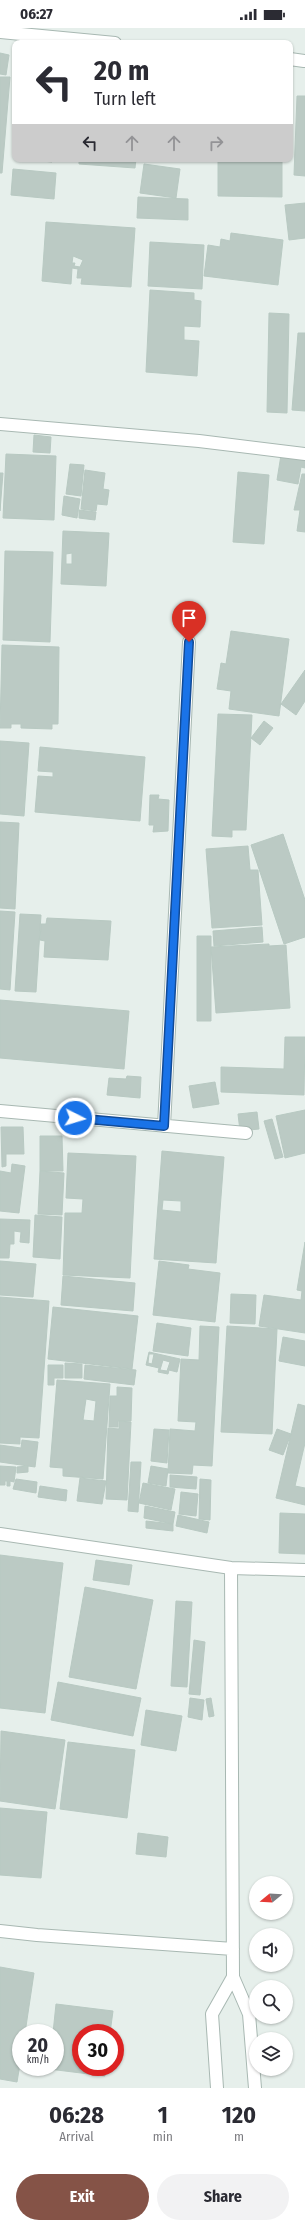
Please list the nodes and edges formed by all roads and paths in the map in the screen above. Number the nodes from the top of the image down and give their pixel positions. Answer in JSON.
{"nodes":[{"id":1,"x":0,"y":32,"type":"edge"},
{"id":2,"x":84,"y":40,"type":"edge"},
{"id":3,"x":293,"y":59,"type":"edge"},
{"id":4,"x":304,"y":61,"type":"edge"},
{"id":5,"x":0,"y":424,"type":"edge"},
{"id":6,"x":305,"y":454,"type":"edge"},
{"id":7,"x":189,"y":642,"type":"dead end"},
{"id":8,"x":0,"y":1111,"type":"edge"},
{"id":9,"x":164,"y":1126,"type":"junction"},
{"id":10,"x":246,"y":1134,"type":"dead end"},
{"id":11,"x":0,"y":1534,"type":"edge"},
{"id":12,"x":231,"y":1568,"type":"junction"},
{"id":13,"x":305,"y":1570,"type":"edge"},
{"id":14,"x":0,"y":1931,"type":"edge"},
{"id":15,"x":233,"y":1949,"type":"junction"},
{"id":16,"x":233,"y":1977,"type":"junction"},
{"id":17,"x":217,"y":2088,"type":"edge"},
{"id":18,"x":255,"y":2088,"type":"edge"}],
"edges":[{"from":1,"to":2,"type":"street"},
{"from":3,"to":4,"type":"street"},
{"from":5,"to":6,"type":"street"},
{"from":7,"to":9,"type":"street"},
{"from":8,"to":9,"type":"street"},
{"from":9,"to":10,"type":"street"},
{"from":11,"to":12,"type":"street"},
{"from":12,"to":13,"type":"street"},
{"from":12,"to":15,"type":"street"},
{"from":14,"to":15,"type":"street"},
{"from":15,"to":16,"type":"street"},
{"from":16,"to":17,"type":"street"},
{"from":16,"to":18,"type":"street"}]}
